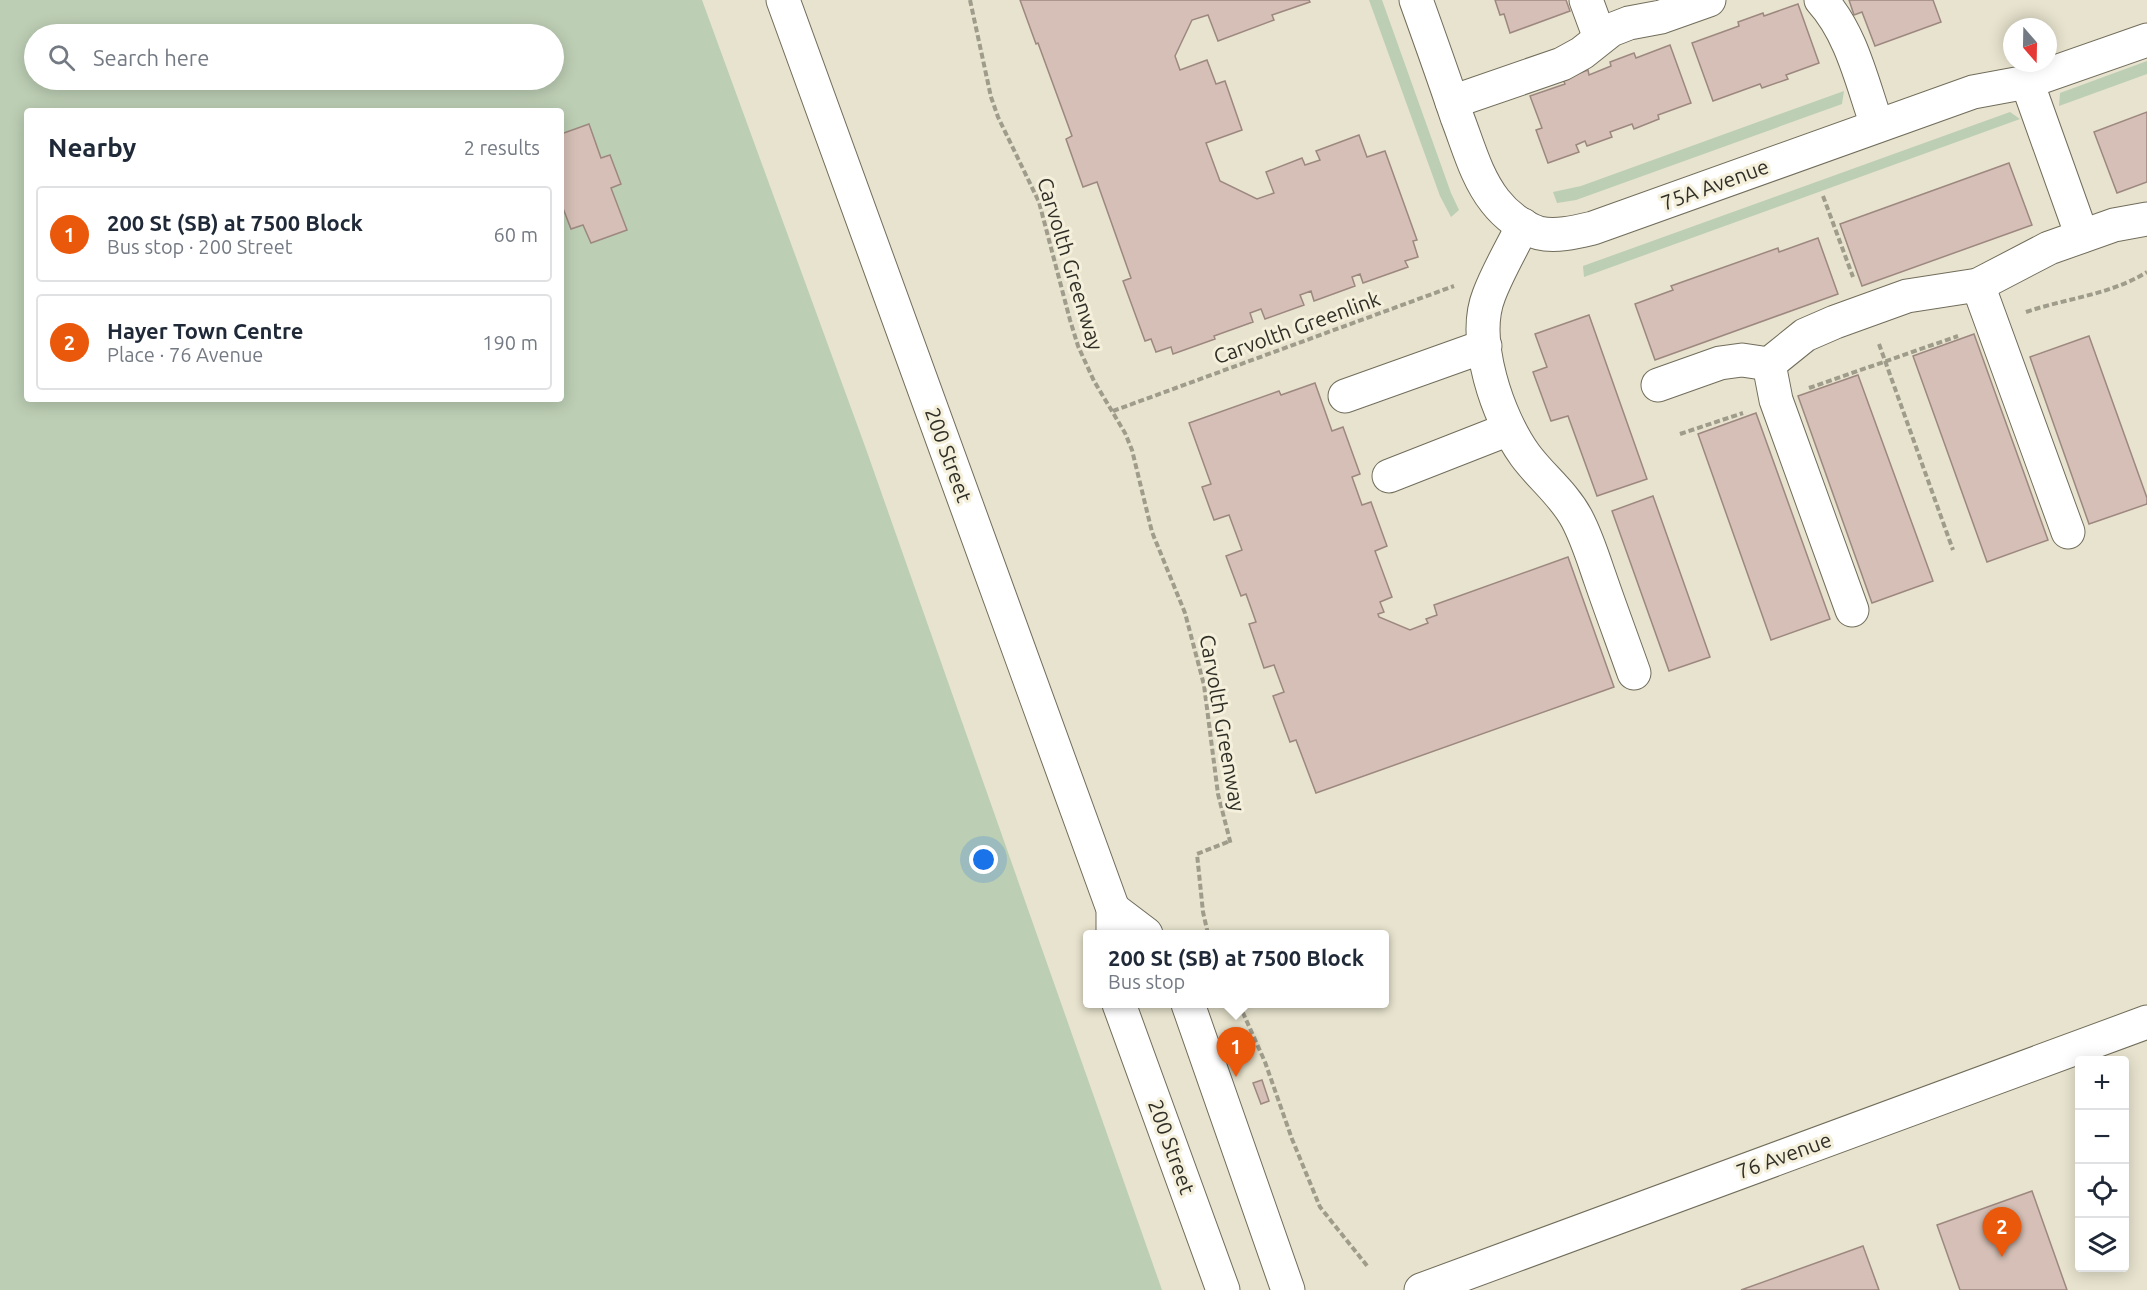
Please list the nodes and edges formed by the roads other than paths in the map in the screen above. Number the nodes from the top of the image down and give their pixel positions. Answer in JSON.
{"nodes":[{"id":1,"x":783,"y":0,"type":"edge"},
{"id":2,"x":1416,"y":0,"type":"edge"},
{"id":3,"x":1586,"y":0,"type":"edge"},
{"id":4,"x":1709,"y":0,"type":"edge"},
{"id":5,"x":1821,"y":0,"type":"edge"},
{"id":6,"x":1600,"y":38,"type":"junction"},
{"id":7,"x":2147,"y":40,"type":"edge"},
{"id":8,"x":2027,"y":82,"type":"junction"},
{"id":9,"x":1452,"y":102,"type":"junction"},
{"id":10,"x":1877,"y":125,"type":"junction"},
{"id":11,"x":2147,"y":219,"type":"edge"},
{"id":12,"x":1523,"y":225,"type":"junction"},
{"id":13,"x":2082,"y":236,"type":"junction"},
{"id":14,"x":1978,"y":285,"type":"junction"},
{"id":15,"x":1485,"y":346,"type":"junction"},
{"id":16,"x":1768,"y":364,"type":"junction"},
{"id":17,"x":1658,"y":385,"type":"dead end"},
{"id":18,"x":1345,"y":396,"type":"dead end"},
{"id":19,"x":1509,"y":429,"type":"junction"},
{"id":20,"x":1389,"y":476,"type":"dead end"},
{"id":21,"x":2068,"y":532,"type":"dead end"},
{"id":22,"x":1852,"y":610,"type":"dead end"},
{"id":23,"x":1634,"y":673,"type":"dead end"},
{"id":24,"x":1113,"y":922,"type":"edge"},
{"id":25,"x":1135,"y":930,"type":"edge"},
{"id":26,"x":1120,"y":1008,"type":"edge"},
{"id":27,"x":1189,"y":1008,"type":"edge"},
{"id":28,"x":2147,"y":1022,"type":"edge"},
{"id":29,"x":1223,"y":1290,"type":"edge"},
{"id":30,"x":1288,"y":1290,"type":"edge"},
{"id":31,"x":1420,"y":1290,"type":"edge"}],
"edges":[{"from":1,"to":24,"type":"street","name":"200 Street"},
{"from":2,"to":9,"type":"street","name":"75A Avenue"},
{"from":3,"to":6,"type":"street"},
{"from":4,"to":6,"type":"street"},
{"from":5,"to":10,"type":"street"},
{"from":6,"to":9,"type":"street"},
{"from":7,"to":8,"type":"street","name":"75A Avenue"},
{"from":8,"to":10,"type":"street","name":"75A Avenue"},
{"from":8,"to":13,"type":"street"},
{"from":9,"to":12,"type":"street","name":"75A Avenue"},
{"from":10,"to":12,"type":"street","name":"75A Avenue"},
{"from":11,"to":13,"type":"street"},
{"from":12,"to":15,"type":"street"},
{"from":13,"to":14,"type":"street"},
{"from":14,"to":16,"type":"street"},
{"from":14,"to":21,"type":"street"},
{"from":15,"to":18,"type":"street"},
{"from":15,"to":19,"type":"street"},
{"from":16,"to":17,"type":"street"},
{"from":16,"to":22,"type":"street"},
{"from":19,"to":20,"type":"street"},
{"from":19,"to":23,"type":"street"},
{"from":24,"to":25,"type":"street","name":"200 Street"},
{"from":26,"to":29,"type":"street","name":"200 Street"},
{"from":27,"to":30,"type":"street"},
{"from":28,"to":31,"type":"street","name":"76 Avenue"}]}
